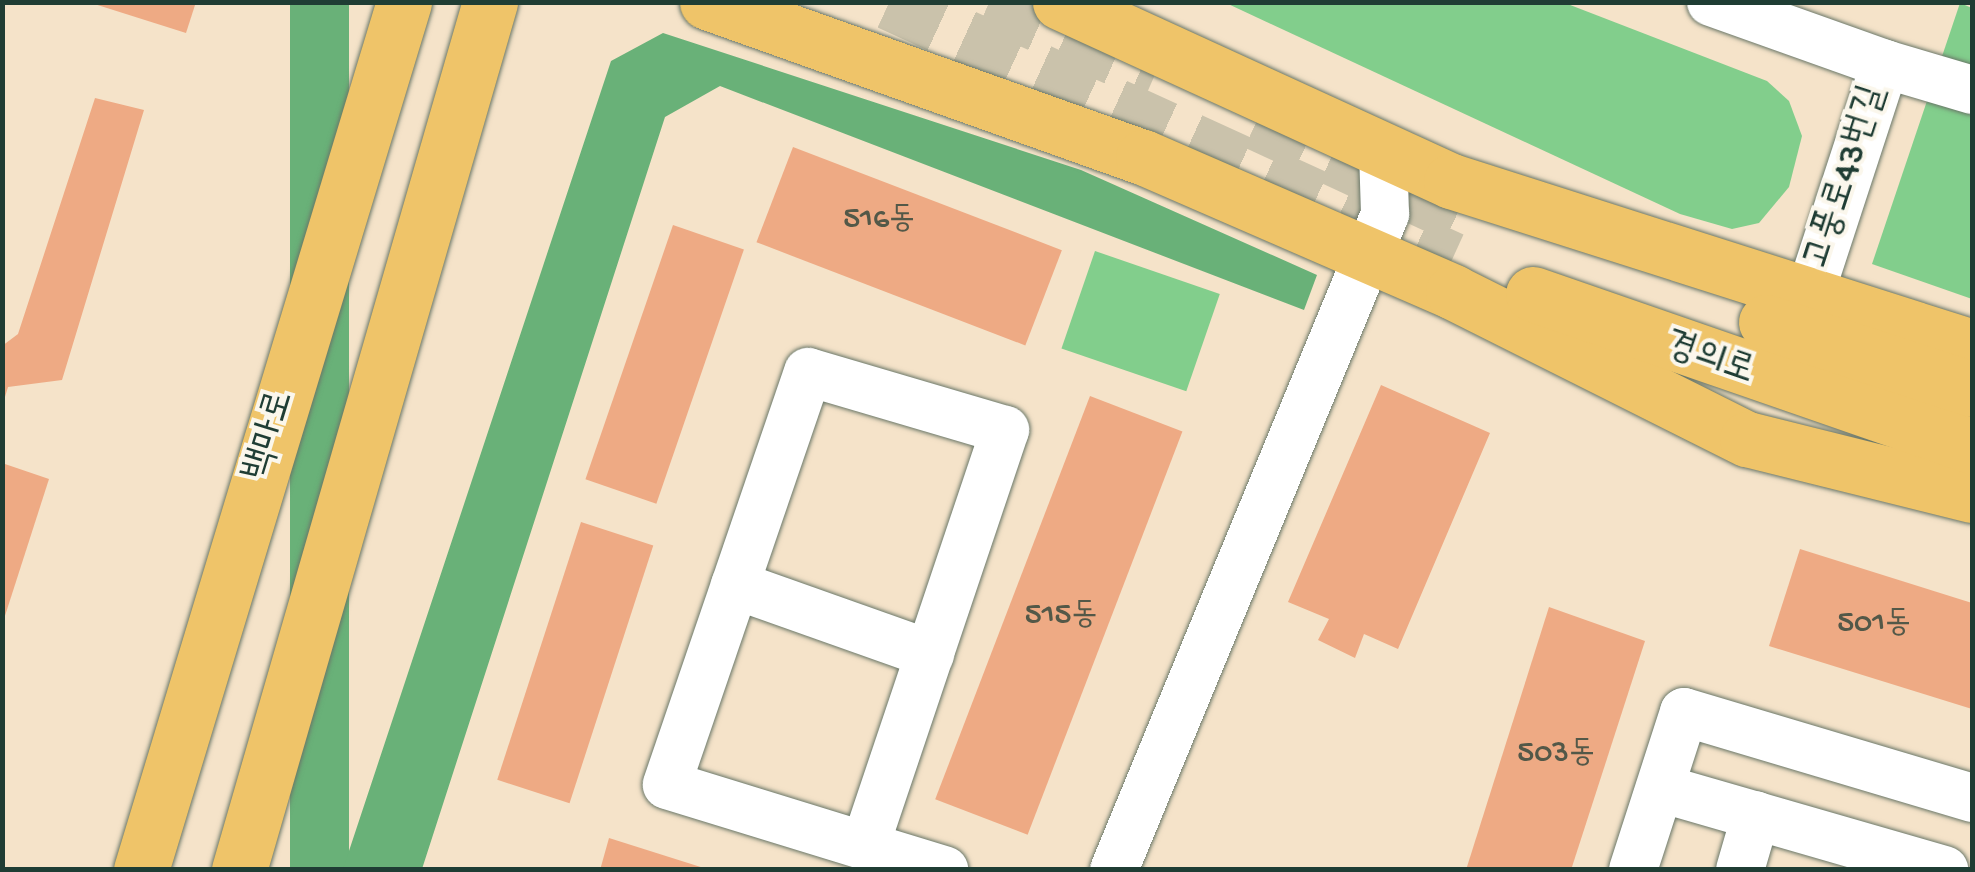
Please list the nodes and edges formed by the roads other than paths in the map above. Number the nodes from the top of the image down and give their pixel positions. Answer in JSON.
{"nodes":[{"id":1,"x":404,"y":2,"type":"edge"},
{"id":2,"x":490,"y":2,"type":"edge"},
{"id":3,"x":707,"y":2,"type":"edge"},
{"id":4,"x":1060,"y":2,"type":"edge"},
{"id":5,"x":1711,"y":2,"type":"edge"},
{"id":6,"x":1885,"y":64,"type":"junction"},
{"id":7,"x":1972,"y":90,"type":"edge"},
{"id":8,"x":1383,"y":152,"type":"junction"},
{"id":9,"x":1365,"y":256,"type":"junction"},
{"id":10,"x":1809,"y":297,"type":"junction"},
{"id":11,"x":1972,"y":347,"type":"edge"},
{"id":12,"x":1972,"y":389,"type":"edge"},
{"id":13,"x":1972,"y":446,"type":"edge"},
{"id":14,"x":1972,"y":495,"type":"edge"},
{"id":15,"x":736,"y":584,"type":"junction"},
{"id":16,"x":930,"y":654,"type":"junction"},
{"id":17,"x":1660,"y":788,"type":"junction"},
{"id":18,"x":1972,"y":798,"type":"edge"},
{"id":19,"x":1756,"y":816,"type":"junction"},
{"id":20,"x":865,"y":846,"type":"junction"},
{"id":21,"x":1836,"y":855,"type":"edge"},
{"id":22,"x":141,"y":870,"type":"edge"},
{"id":23,"x":238,"y":870,"type":"edge"},
{"id":24,"x":944,"y":870,"type":"edge"},
{"id":25,"x":1114,"y":870,"type":"edge"},
{"id":26,"x":1633,"y":870,"type":"edge"},
{"id":27,"x":1740,"y":870,"type":"edge"},
{"id":28,"x":1944,"y":870,"type":"edge"}],
"edges":[{"from":1,"to":22,"type":"main road","name":"백마로"},
{"from":2,"to":23,"type":"main road"},
{"from":3,"to":9,"type":"main road"},
{"from":4,"to":8,"type":"main road"},
{"from":5,"to":6,"type":"street","name":"고풍로43번길"},
{"from":6,"to":7,"type":"street"},
{"from":6,"to":10,"type":"street","name":"고풍로43번길"},
{"from":8,"to":9,"type":"street"},
{"from":8,"to":10,"type":"main road"},
{"from":9,"to":14,"type":"main road"},
{"from":9,"to":25,"type":"street"},
{"from":10,"to":11,"type":"main road"},
{"from":12,"to":13,"type":"main road","name":"경의로"},
{"from":15,"to":16,"type":"street"},
{"from":15,"to":16,"type":"street"},
{"from":15,"to":20,"type":"street"},
{"from":16,"to":20,"type":"street"},
{"from":17,"to":18,"type":"street"},
{"from":17,"to":19,"type":"street"},
{"from":17,"to":26,"type":"street"},
{"from":19,"to":21,"type":"street"},
{"from":19,"to":27,"type":"street"},
{"from":20,"to":24,"type":"street"},
{"from":21,"to":28,"type":"street"}]}
